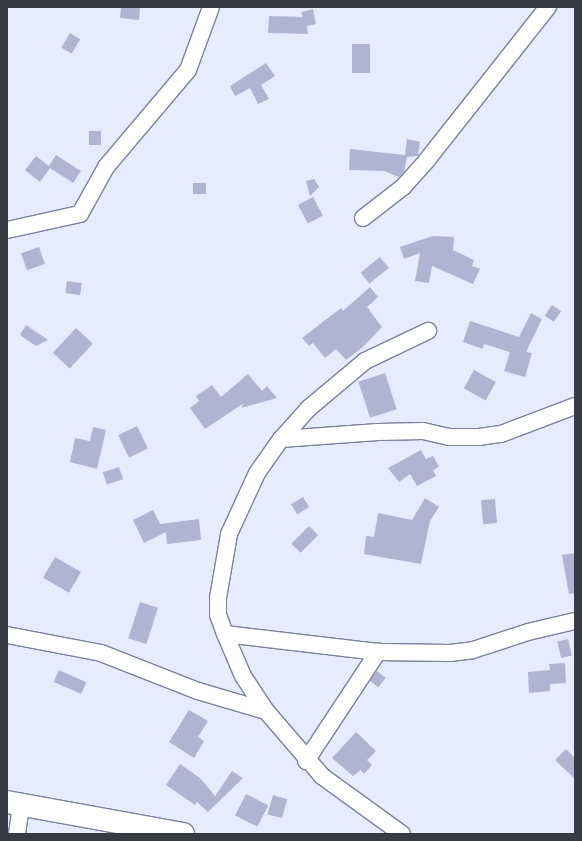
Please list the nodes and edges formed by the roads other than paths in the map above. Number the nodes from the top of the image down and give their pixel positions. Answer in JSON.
{"nodes":[{"id":1,"x":210,"y":7,"type":"edge"},
{"id":2,"x":548,"y":7,"type":"edge"},
{"id":3,"x":363,"y":218,"type":"dead end"},
{"id":4,"x":7,"y":230,"type":"edge"},
{"id":5,"x":428,"y":331,"type":"dead end"},
{"id":6,"x":575,"y":406,"type":"edge"},
{"id":7,"x":281,"y":440,"type":"junction"},
{"id":8,"x":575,"y":621,"type":"edge"},
{"id":9,"x":225,"y":634,"type":"junction"},
{"id":10,"x":7,"y":635,"type":"edge"},
{"id":11,"x":378,"y":652,"type":"junction"},
{"id":12,"x":266,"y":711,"type":"junction"},
{"id":13,"x":306,"y":761,"type":"junction"},
{"id":14,"x":14,"y":803,"type":"edge"},
{"id":15,"x":17,"y":834,"type":"edge"},
{"id":16,"x":183,"y":834,"type":"edge"},
{"id":17,"x":402,"y":834,"type":"edge"}],
"edges":[{"from":1,"to":4,"type":"street"},
{"from":2,"to":3,"type":"street"},
{"from":5,"to":7,"type":"street"},
{"from":6,"to":7,"type":"street"},
{"from":7,"to":9,"type":"street"},
{"from":8,"to":11,"type":"street"},
{"from":9,"to":11,"type":"street"},
{"from":9,"to":12,"type":"street"},
{"from":10,"to":12,"type":"street"},
{"from":11,"to":13,"type":"street"},
{"from":12,"to":13,"type":"street"},
{"from":13,"to":17,"type":"street"},
{"from":14,"to":15,"type":"street"},
{"from":14,"to":16,"type":"street"}]}
